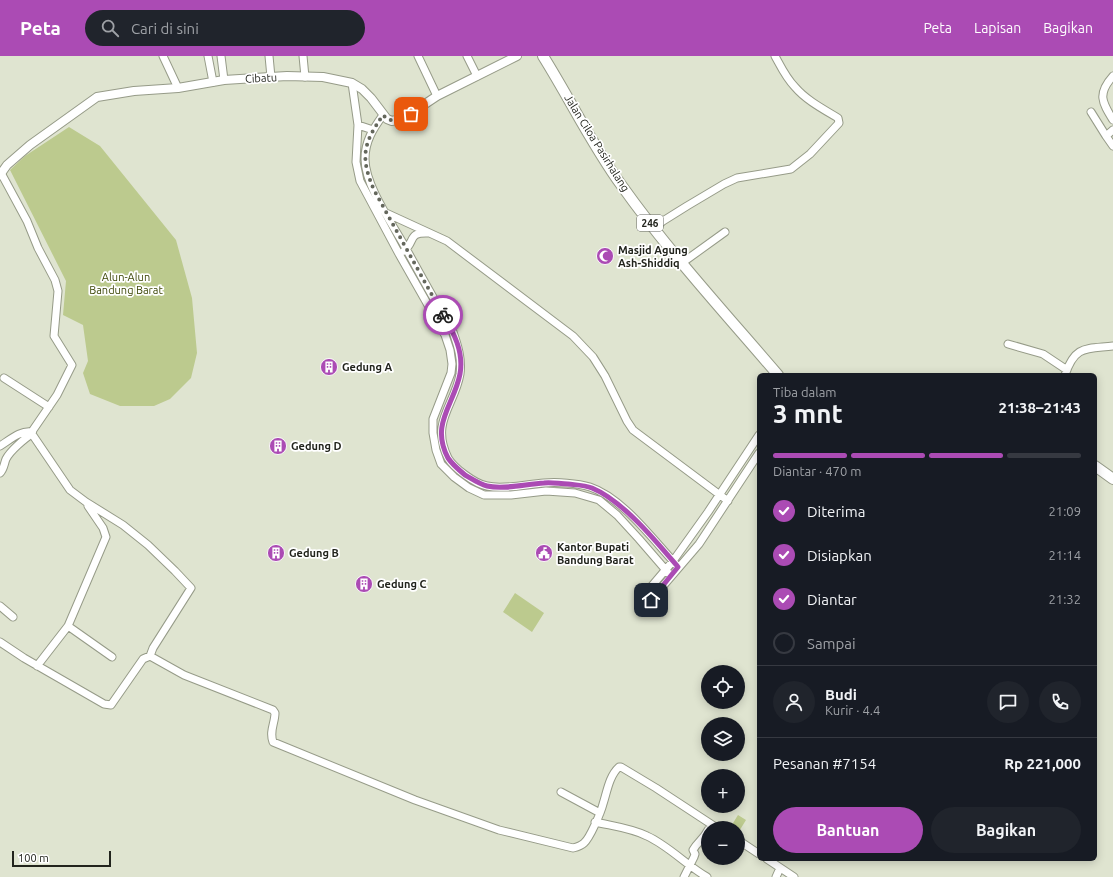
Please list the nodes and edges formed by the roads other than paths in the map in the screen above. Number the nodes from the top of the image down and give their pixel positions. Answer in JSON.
{"nodes":[{"id":1,"x":162,"y":56,"type":"edge"},
{"id":2,"x":208,"y":56,"type":"edge"},
{"id":3,"x":221,"y":56,"type":"edge"},
{"id":4,"x":270,"y":56,"type":"edge"},
{"id":5,"x":303,"y":56,"type":"edge"},
{"id":6,"x":418,"y":56,"type":"edge"},
{"id":7,"x":467,"y":56,"type":"edge"},
{"id":8,"x":517,"y":56,"type":"edge"},
{"id":9,"x":543,"y":56,"type":"edge"},
{"id":10,"x":775,"y":56,"type":"edge"},
{"id":11,"x":476,"y":76,"type":"junction"},
{"id":12,"x":1113,"y":76,"type":"edge"},
{"id":13,"x":271,"y":77,"type":"junction"},
{"id":14,"x":305,"y":77,"type":"junction"},
{"id":15,"x":224,"y":80,"type":"junction"},
{"id":16,"x":213,"y":82,"type":"junction"},
{"id":17,"x":352,"y":83,"type":"junction"},
{"id":18,"x":178,"y":88,"type":"junction"},
{"id":19,"x":437,"y":96,"type":"junction"},
{"id":20,"x":1091,"y":112,"type":"dead end"},
{"id":21,"x":383,"y":115,"type":"junction"},
{"id":22,"x":1113,"y":120,"type":"edge"},
{"id":23,"x":358,"y":125,"type":"junction"},
{"id":24,"x":373,"y":130,"type":"junction"},
{"id":25,"x":1113,"y":130,"type":"edge"},
{"id":26,"x":1106,"y":136,"type":"junction"},
{"id":27,"x":1113,"y":146,"type":"edge"},
{"id":28,"x":365,"y":160,"type":"junction"},
{"id":29,"x":356,"y":162,"type":"junction"},
{"id":30,"x":1,"y":174,"type":"edge"},
{"id":31,"x":386,"y":213,"type":"junction"},
{"id":32,"x":654,"y":229,"type":"junction"},
{"id":33,"x":725,"y":232,"type":"dead end"},
{"id":34,"x":433,"y":234,"type":"junction"},
{"id":35,"x":406,"y":249,"type":"junction"},
{"id":36,"x":399,"y":254,"type":"junction"},
{"id":37,"x":682,"y":263,"type":"junction"},
{"id":38,"x":1008,"y":344,"type":"dead end"},
{"id":39,"x":1113,"y":346,"type":"edge"},
{"id":40,"x":1066,"y":372,"type":"edge"},
{"id":41,"x":776,"y":373,"type":"edge"},
{"id":42,"x":4,"y":378,"type":"dead end"},
{"id":43,"x":49,"y":406,"type":"junction"},
{"id":44,"x":32,"y":433,"type":"junction"},
{"id":45,"x":757,"y":438,"type":"edge"},
{"id":46,"x":0,"y":446,"type":"edge"},
{"id":47,"x":757,"y":456,"type":"edge"},
{"id":48,"x":1097,"y":467,"type":"edge"},
{"id":49,"x":0,"y":473,"type":"edge"},
{"id":50,"x":1113,"y":479,"type":"edge"},
{"id":51,"x":720,"y":494,"type":"junction"},
{"id":52,"x":728,"y":501,"type":"junction"},
{"id":53,"x":86,"y":502,"type":"junction"},
{"id":54,"x":673,"y":561,"type":"junction"},
{"id":55,"x":678,"y":567,"type":"junction"},
{"id":56,"x":665,"y":569,"type":"junction"},
{"id":57,"x":671,"y":576,"type":"junction"},
{"id":58,"x":0,"y":606,"type":"edge"},
{"id":59,"x":13,"y":617,"type":"dead end"},
{"id":60,"x":68,"y":626,"type":"junction"},
{"id":61,"x":0,"y":642,"type":"edge"},
{"id":62,"x":150,"y":656,"type":"junction"},
{"id":63,"x":112,"y":657,"type":"dead end"},
{"id":64,"x":37,"y":666,"type":"junction"},
{"id":65,"x":560,"y":792,"type":"dead end"},
{"id":66,"x":600,"y":813,"type":"junction"},
{"id":67,"x":701,"y":821,"type":"edge"},
{"id":68,"x":596,"y":822,"type":"junction"},
{"id":69,"x":701,"y":840,"type":"edge"},
{"id":70,"x":745,"y":845,"type":"edge"},
{"id":71,"x":757,"y":853,"type":"edge"},
{"id":72,"x":769,"y":861,"type":"edge"},
{"id":73,"x":690,"y":866,"type":"junction"},
{"id":74,"x":780,"y":868,"type":"junction"},
{"id":75,"x":684,"y":877,"type":"edge"},
{"id":76,"x":706,"y":877,"type":"edge"},
{"id":77,"x":776,"y":877,"type":"edge"},
{"id":78,"x":794,"y":877,"type":"edge"}],
"edges":[{"from":1,"to":18,"type":"street"},
{"from":2,"to":16,"type":"street"},
{"from":3,"to":15,"type":"street"},
{"from":4,"to":13,"type":"street"},
{"from":5,"to":14,"type":"street"},
{"from":6,"to":19,"type":"street"},
{"from":7,"to":11,"type":"street"},
{"from":8,"to":11,"type":"street"},
{"from":9,"to":32,"type":"main road","name":"Jalan Ciloa Pasirhalang","number":"246"},
{"from":10,"to":32,"type":"street"},
{"from":11,"to":19,"type":"street"},
{"from":12,"to":22,"type":"street"},
{"from":13,"to":14,"type":"street","name":"Cibatu"},
{"from":13,"to":15,"type":"street","name":"Cibatu"},
{"from":14,"to":17,"type":"street","name":"Cibatu"},
{"from":15,"to":16,"type":"street","name":"Cibatu"},
{"from":16,"to":18,"type":"street","name":"Cibatu"},
{"from":17,"to":21,"type":"street","name":"Cibatu"},
{"from":17,"to":23,"type":"street"},
{"from":18,"to":30,"type":"street","name":"Cibatu"},
{"from":19,"to":21,"type":"street"},
{"from":20,"to":26,"type":"street"},
{"from":21,"to":24,"type":"street"},
{"from":23,"to":24,"type":"street"},
{"from":23,"to":29,"type":"street"},
{"from":24,"to":28,"type":"street"},
{"from":25,"to":26,"type":"street"},
{"from":26,"to":27,"type":"street"},
{"from":28,"to":29,"type":"street"},
{"from":28,"to":31,"type":"street"},
{"from":29,"to":36,"type":"street"},
{"from":30,"to":43,"type":"street"},
{"from":31,"to":34,"type":"street"},
{"from":31,"to":35,"type":"street"},
{"from":32,"to":37,"type":"main road","name":"Jalan Ciloa Pasirhalang","number":"246"},
{"from":33,"to":37,"type":"street"},
{"from":34,"to":35,"type":"street"},
{"from":34,"to":51,"type":"street"},
{"from":35,"to":36,"type":"street"},
{"from":35,"to":54,"type":"street"},
{"from":36,"to":56,"type":"street"},
{"from":37,"to":41,"type":"main road","name":"Jalan Ciloa Pasirhalang","number":"246"},
{"from":38,"to":40,"type":"street"},
{"from":39,"to":40,"type":"street"},
{"from":42,"to":43,"type":"street"},
{"from":43,"to":44,"type":"street"},
{"from":44,"to":46,"type":"street"},
{"from":44,"to":49,"type":"street"},
{"from":44,"to":53,"type":"street"},
{"from":45,"to":51,"type":"street"},
{"from":47,"to":52,"type":"street"},
{"from":48,"to":50,"type":"main road"},
{"from":51,"to":52,"type":"street"},
{"from":51,"to":54,"type":"street"},
{"from":52,"to":55,"type":"street"},
{"from":53,"to":60,"type":"street"},
{"from":53,"to":62,"type":"street"},
{"from":54,"to":55,"type":"street"},
{"from":54,"to":56,"type":"street"},
{"from":55,"to":57,"type":"street"},
{"from":56,"to":57,"type":"street"},
{"from":56,"to":57,"type":"street"},
{"from":58,"to":59,"type":"street"},
{"from":60,"to":63,"type":"street"},
{"from":60,"to":64,"type":"street"},
{"from":61,"to":64,"type":"street"},
{"from":62,"to":64,"type":"street"},
{"from":62,"to":68,"type":"street"},
{"from":65,"to":66,"type":"street"},
{"from":66,"to":67,"type":"street"},
{"from":66,"to":68,"type":"street"},
{"from":68,"to":73,"type":"street"},
{"from":69,"to":73,"type":"street"},
{"from":70,"to":71,"type":"street"},
{"from":72,"to":74,"type":"street"},
{"from":73,"to":75,"type":"street"},
{"from":73,"to":76,"type":"street"},
{"from":74,"to":77,"type":"street"},
{"from":74,"to":78,"type":"street"}]}
